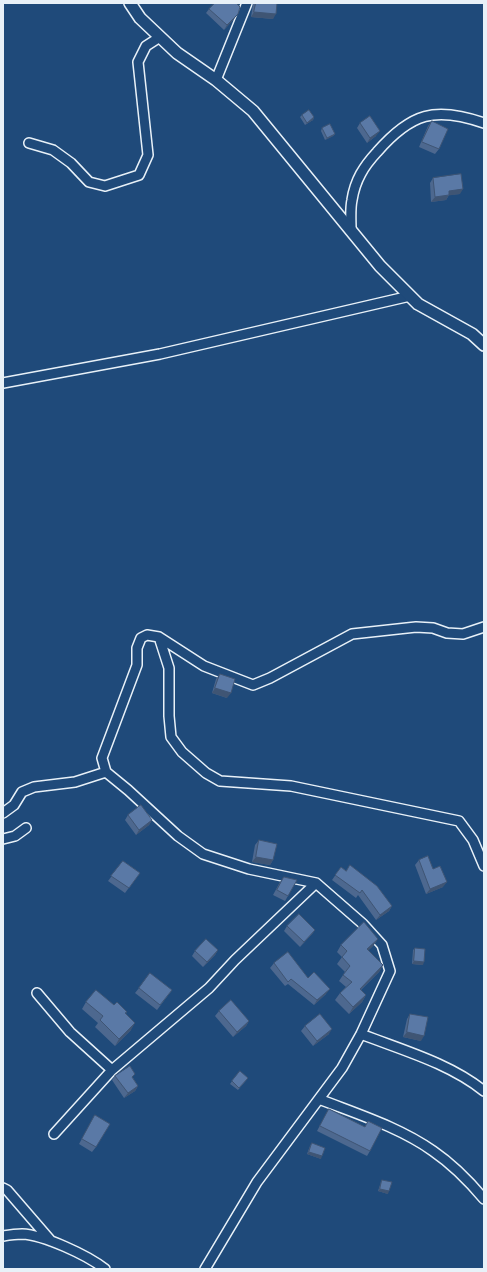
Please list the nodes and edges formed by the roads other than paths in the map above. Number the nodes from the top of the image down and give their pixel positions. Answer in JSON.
{"nodes":[{"id":1,"x":130,"y":3,"type":"edge"},
{"id":2,"x":247,"y":3,"type":"edge"},
{"id":3,"x":160,"y":37,"type":"junction"},
{"id":4,"x":216,"y":80,"type":"junction"},
{"id":5,"x":484,"y":123,"type":"edge"},
{"id":6,"x":29,"y":143,"type":"dead end"},
{"id":7,"x":351,"y":230,"type":"junction"},
{"id":8,"x":410,"y":296,"type":"junction"},
{"id":9,"x":484,"y":345,"type":"edge"},
{"id":10,"x":3,"y":383,"type":"edge"},
{"id":11,"x":484,"y":627,"type":"edge"},
{"id":12,"x":159,"y":637,"type":"junction"},
{"id":13,"x":106,"y":772,"type":"junction"},
{"id":14,"x":3,"y":813,"type":"edge"},
{"id":15,"x":26,"y":828,"type":"dead end"},
{"id":16,"x":3,"y":839,"type":"edge"},
{"id":17,"x":484,"y":866,"type":"edge"},
{"id":18,"x":316,"y":882,"type":"junction"},
{"id":19,"x":38,"y":994,"type":"dead end"},
{"id":20,"x":361,"y":1034,"type":"junction"},
{"id":21,"x":112,"y":1070,"type":"junction"},
{"id":22,"x":484,"y":1091,"type":"edge"},
{"id":23,"x":319,"y":1099,"type":"junction"},
{"id":24,"x":54,"y":1134,"type":"dead end"},
{"id":25,"x":3,"y":1188,"type":"edge"},
{"id":26,"x":484,"y":1199,"type":"edge"},
{"id":27,"x":3,"y":1236,"type":"edge"},
{"id":28,"x":51,"y":1241,"type":"junction"},
{"id":29,"x":104,"y":1269,"type":"edge"},
{"id":30,"x":205,"y":1269,"type":"edge"}],
"edges":[{"from":1,"to":3,"type":"street"},
{"from":2,"to":4,"type":"street"},
{"from":3,"to":4,"type":"street"},
{"from":3,"to":6,"type":"street"},
{"from":4,"to":7,"type":"street"},
{"from":5,"to":7,"type":"street"},
{"from":7,"to":8,"type":"street"},
{"from":8,"to":9,"type":"street"},
{"from":8,"to":10,"type":"street"},
{"from":11,"to":12,"type":"street"},
{"from":12,"to":13,"type":"street"},
{"from":12,"to":17,"type":"street"},
{"from":13,"to":14,"type":"street"},
{"from":13,"to":18,"type":"street"},
{"from":15,"to":16,"type":"street"},
{"from":18,"to":20,"type":"street"},
{"from":18,"to":21,"type":"street"},
{"from":19,"to":21,"type":"street"},
{"from":20,"to":22,"type":"street"},
{"from":20,"to":23,"type":"street"},
{"from":21,"to":24,"type":"street"},
{"from":23,"to":26,"type":"street"},
{"from":23,"to":30,"type":"street"},
{"from":25,"to":28,"type":"street"},
{"from":27,"to":28,"type":"street"},
{"from":28,"to":29,"type":"street"}]}
